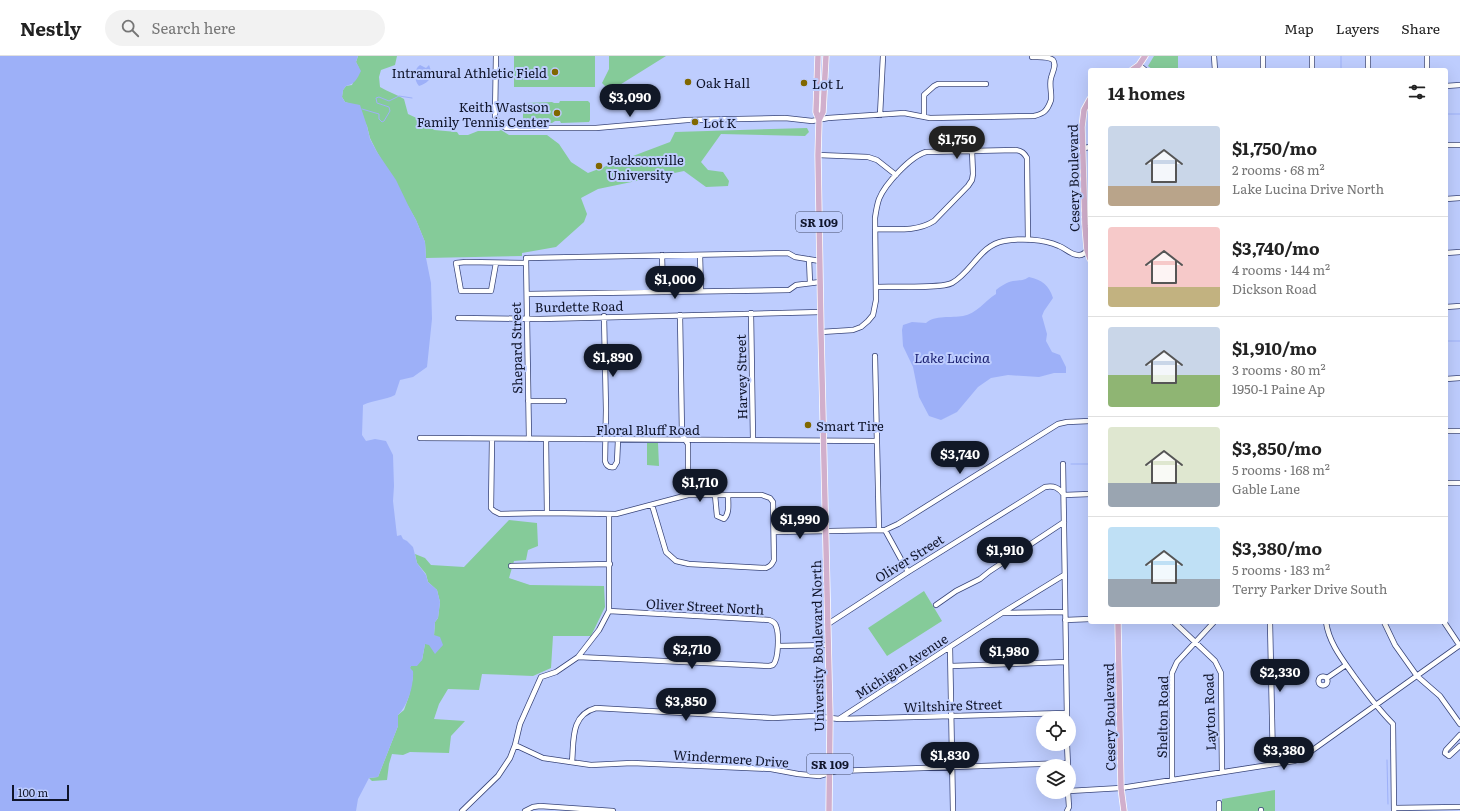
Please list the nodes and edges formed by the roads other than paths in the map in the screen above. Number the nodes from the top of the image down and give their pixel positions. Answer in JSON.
{"nodes":[{"id":1,"x":496,"y":56,"type":"edge"},
{"id":2,"x":818,"y":56,"type":"edge"},
{"id":3,"x":826,"y":56,"type":"edge"},
{"id":4,"x":883,"y":56,"type":"edge"},
{"id":5,"x":1145,"y":56,"type":"edge"},
{"id":6,"x":1214,"y":56,"type":"edge"},
{"id":7,"x":1263,"y":56,"type":"edge"},
{"id":8,"x":1312,"y":56,"type":"edge"},
{"id":9,"x":1368,"y":56,"type":"edge"},
{"id":10,"x":1427,"y":56,"type":"edge"},
{"id":11,"x":1032,"y":57,"type":"dead end"},
{"id":12,"x":1139,"y":65,"type":"junction"},
{"id":13,"x":1135,"y":68,"type":"edge"},
{"id":14,"x":1143,"y":68,"type":"edge"},
{"id":15,"x":1215,"y":68,"type":"edge"},
{"id":16,"x":1263,"y":68,"type":"edge"},
{"id":17,"x":1312,"y":68,"type":"edge"},
{"id":18,"x":1368,"y":68,"type":"edge"},
{"id":19,"x":1427,"y":68,"type":"edge"},
{"id":20,"x":986,"y":84,"type":"dead end"},
{"id":21,"x":1448,"y":86,"type":"edge"},
{"id":22,"x":1460,"y":86,"type":"edge"},
{"id":23,"x":1088,"y":103,"type":"edge"},
{"id":24,"x":880,"y":114,"type":"junction"},
{"id":25,"x":924,"y":117,"type":"junction"},
{"id":26,"x":819,"y":120,"type":"junction"},
{"id":27,"x":1448,"y":145,"type":"edge"},
{"id":28,"x":1460,"y":145,"type":"edge"},
{"id":29,"x":1087,"y":147,"type":"edge"},
{"id":30,"x":972,"y":151,"type":"junction"},
{"id":31,"x":818,"y":155,"type":"junction"},
{"id":32,"x":896,"y":176,"type":"junction"},
{"id":33,"x":1460,"y":198,"type":"edge"},
{"id":34,"x":1448,"y":199,"type":"edge"},
{"id":35,"x":875,"y":229,"type":"junction"},
{"id":36,"x":1028,"y":240,"type":"junction"},
{"id":37,"x":1088,"y":243,"type":"edge"},
{"id":38,"x":1088,"y":250,"type":"edge"},
{"id":39,"x":1448,"y":252,"type":"edge"},
{"id":40,"x":1460,"y":252,"type":"edge"},
{"id":41,"x":700,"y":255,"type":"junction"},
{"id":42,"x":662,"y":256,"type":"junction"},
{"id":43,"x":809,"y":259,"type":"junction"},
{"id":44,"x":820,"y":261,"type":"junction"},
{"id":45,"x":496,"y":263,"type":"junction"},
{"id":46,"x":526,"y":263,"type":"junction"},
{"id":47,"x":820,"y":282,"type":"junction"},
{"id":48,"x":810,"y":284,"type":"junction"},
{"id":49,"x":876,"y":286,"type":"junction"},
{"id":50,"x":701,"y":291,"type":"junction"},
{"id":51,"x":663,"y":292,"type":"junction"},
{"id":52,"x":527,"y":294,"type":"junction"},
{"id":53,"x":1448,"y":306,"type":"edge"},
{"id":54,"x":1460,"y":306,"type":"edge"},
{"id":55,"x":821,"y":312,"type":"junction"},
{"id":56,"x":751,"y":313,"type":"junction"},
{"id":57,"x":680,"y":315,"type":"junction"},
{"id":58,"x":604,"y":316,"type":"junction"},
{"id":59,"x":458,"y":318,"type":"dead end"},
{"id":60,"x":527,"y":318,"type":"junction"},
{"id":61,"x":821,"y":332,"type":"junction"},
{"id":62,"x":875,"y":356,"type":"dead end"},
{"id":63,"x":1460,"y":378,"type":"edge"},
{"id":64,"x":1448,"y":379,"type":"edge"},
{"id":65,"x":528,"y":401,"type":"junction"},
{"id":66,"x":564,"y":401,"type":"dead end"},
{"id":67,"x":1088,"y":421,"type":"edge"},
{"id":68,"x":1448,"y":431,"type":"edge"},
{"id":69,"x":1460,"y":431,"type":"edge"},
{"id":70,"x":420,"y":438,"type":"dead end"},
{"id":71,"x":492,"y":439,"type":"junction"},
{"id":72,"x":529,"y":439,"type":"junction"},
{"id":73,"x":546,"y":439,"type":"junction"},
{"id":74,"x":606,"y":440,"type":"junction"},
{"id":75,"x":618,"y":440,"type":"junction"},
{"id":76,"x":685,"y":440,"type":"junction"},
{"id":77,"x":753,"y":440,"type":"junction"},
{"id":78,"x":824,"y":441,"type":"junction"},
{"id":79,"x":876,"y":441,"type":"junction"},
{"id":80,"x":1063,"y":464,"type":"dead end"},
{"id":81,"x":1448,"y":483,"type":"edge"},
{"id":82,"x":1460,"y":483,"type":"edge"},
{"id":83,"x":1088,"y":494,"type":"edge"},
{"id":84,"x":688,"y":495,"type":"junction"},
{"id":85,"x":716,"y":495,"type":"junction"},
{"id":86,"x":728,"y":495,"type":"junction"},
{"id":87,"x":1064,"y":495,"type":"junction"},
{"id":88,"x":652,"y":505,"type":"junction"},
{"id":89,"x":547,"y":513,"type":"junction"},
{"id":90,"x":609,"y":514,"type":"junction"},
{"id":91,"x":1064,"y":522,"type":"junction"},
{"id":92,"x":879,"y":530,"type":"junction"},
{"id":93,"x":885,"y":530,"type":"junction"},
{"id":94,"x":826,"y":531,"type":"junction"},
{"id":95,"x":774,"y":532,"type":"junction"},
{"id":96,"x":610,"y":564,"type":"junction"},
{"id":97,"x":511,"y":566,"type":"dead end"},
{"id":98,"x":908,"y":572,"type":"junction"},
{"id":99,"x":1064,"y":575,"type":"junction"},
{"id":100,"x":936,"y":605,"type":"dead end"},
{"id":101,"x":609,"y":611,"type":"junction"},
{"id":102,"x":1065,"y":612,"type":"junction"},
{"id":103,"x":1002,"y":613,"type":"junction"},
{"id":104,"x":1088,"y":619,"type":"edge"},
{"id":105,"x":1066,"y":620,"type":"junction"},
{"id":106,"x":828,"y":624,"type":"junction"},
{"id":107,"x":1118,"y":624,"type":"edge"},
{"id":108,"x":1176,"y":624,"type":"edge"},
{"id":109,"x":1212,"y":624,"type":"edge"},
{"id":110,"x":1270,"y":624,"type":"edge"},
{"id":111,"x":1326,"y":624,"type":"edge"},
{"id":112,"x":1385,"y":624,"type":"edge"},
{"id":113,"x":1445,"y":624,"type":"edge"},
{"id":114,"x":1195,"y":642,"type":"junction"},
{"id":115,"x":828,"y":645,"type":"junction"},
{"id":116,"x":778,"y":646,"type":"junction"},
{"id":117,"x":1460,"y":646,"type":"edge"},
{"id":118,"x":950,"y":647,"type":"junction"},
{"id":119,"x":578,"y":657,"type":"junction"},
{"id":120,"x":1066,"y":662,"type":"junction"},
{"id":121,"x":1346,"y":665,"type":"junction"},
{"id":122,"x":951,"y":666,"type":"junction"},
{"id":123,"x":1418,"y":676,"type":"junction"},
{"id":124,"x":1327,"y":678,"type":"dead end"},
{"id":125,"x":1375,"y":706,"type":"junction"},
{"id":126,"x":1067,"y":711,"type":"edge"},
{"id":127,"x":1036,"y":716,"type":"edge"},
{"id":128,"x":951,"y":717,"type":"junction"},
{"id":129,"x":830,"y":718,"type":"junction"},
{"id":130,"x":839,"y":719,"type":"junction"},
{"id":131,"x":1460,"y":724,"type":"edge"},
{"id":132,"x":1460,"y":735,"type":"edge"},
{"id":133,"x":515,"y":745,"type":"junction"},
{"id":134,"x":1460,"y":746,"type":"edge"},
{"id":135,"x":572,"y":762,"type":"junction"},
{"id":136,"x":1273,"y":764,"type":"junction"},
{"id":137,"x":1036,"y":765,"type":"edge"},
{"id":138,"x":952,"y":767,"type":"junction"},
{"id":139,"x":830,"y":772,"type":"junction"},
{"id":140,"x":1222,"y":772,"type":"junction"},
{"id":141,"x":1172,"y":780,"type":"junction"},
{"id":142,"x":1121,"y":788,"type":"junction"},
{"id":143,"x":1076,"y":791,"type":"edge"},
{"id":144,"x":1069,"y":799,"type":"edge"},
{"id":145,"x":1219,"y":803,"type":"dead end"},
{"id":146,"x":1460,"y":807,"type":"edge"},
{"id":147,"x":1394,"y":809,"type":"edge"},
{"id":148,"x":462,"y":811,"type":"edge"},
{"id":149,"x":525,"y":811,"type":"edge"},
{"id":150,"x":613,"y":811,"type":"edge"},
{"id":151,"x":829,"y":811,"type":"edge"},
{"id":152,"x":953,"y":811,"type":"edge"},
{"id":153,"x":1067,"y":811,"type":"edge"},
{"id":154,"x":1124,"y":811,"type":"edge"},
{"id":155,"x":1219,"y":811,"type":"edge"}],
"edges":[{"from":1,"to":26,"type":"street"},
{"from":2,"to":26,"type":"main road","name":"University Boulevard North","number":"SR 109"},
{"from":3,"to":26,"type":"main road","name":"University Boulevard North","number":"SR 109"},
{"from":4,"to":24,"type":"street"},
{"from":5,"to":12,"type":"main road"},
{"from":6,"to":15,"type":"street"},
{"from":7,"to":16,"type":"street"},
{"from":8,"to":17,"type":"street"},
{"from":9,"to":18,"type":"street"},
{"from":10,"to":19,"type":"street"},
{"from":11,"to":25,"type":"street"},
{"from":12,"to":13,"type":"main road"},
{"from":12,"to":14,"type":"street"},
{"from":20,"to":25,"type":"street"},
{"from":21,"to":22,"type":"street"},
{"from":23,"to":29,"type":"main road","name":"Cesery Boulevard"},
{"from":24,"to":25,"type":"street"},
{"from":24,"to":26,"type":"street"},
{"from":26,"to":31,"type":"main road","name":"University Boulevard North","number":"SR 109"},
{"from":27,"to":28,"type":"street"},
{"from":29,"to":37,"type":"main road","name":"Cesery Boulevard"},
{"from":30,"to":32,"type":"street"},
{"from":30,"to":35,"type":"street"},
{"from":30,"to":36,"type":"street"},
{"from":31,"to":32,"type":"street"},
{"from":31,"to":44,"type":"main road","name":"University Boulevard North","number":"SR 109"},
{"from":32,"to":35,"type":"street"},
{"from":33,"to":34,"type":"street"},
{"from":35,"to":49,"type":"street"},
{"from":36,"to":38,"type":"street"},
{"from":36,"to":49,"type":"street"},
{"from":39,"to":40,"type":"street"},
{"from":41,"to":42,"type":"street"},
{"from":41,"to":43,"type":"street"},
{"from":41,"to":50,"type":"street"},
{"from":42,"to":46,"type":"street","name":"Shepard Street"},
{"from":42,"to":51,"type":"street"},
{"from":43,"to":44,"type":"street"},
{"from":43,"to":48,"type":"street"},
{"from":44,"to":47,"type":"main road","name":"University Boulevard North","number":"SR 109"},
{"from":45,"to":45,"type":"street"},
{"from":45,"to":46,"type":"street"},
{"from":46,"to":52,"type":"street","name":"Shepard Street"},
{"from":47,"to":48,"type":"street"},
{"from":47,"to":55,"type":"main road","name":"University Boulevard North","number":"SR 109"},
{"from":48,"to":50,"type":"street"},
{"from":49,"to":61,"type":"street"},
{"from":50,"to":51,"type":"street"},
{"from":51,"to":52,"type":"street"},
{"from":52,"to":60,"type":"street","name":"Shepard Street"},
{"from":53,"to":54,"type":"street"},
{"from":55,"to":56,"type":"street","name":"Burdette Road"},
{"from":55,"to":61,"type":"main road","name":"University Boulevard North","number":"SR 109"},
{"from":56,"to":57,"type":"street","name":"Burdette Road"},
{"from":56,"to":77,"type":"street","name":"Harvey Street"},
{"from":57,"to":58,"type":"street","name":"Burdette Road"},
{"from":57,"to":76,"type":"street"},
{"from":58,"to":60,"type":"street","name":"Burdette Road"},
{"from":58,"to":74,"type":"street"},
{"from":59,"to":60,"type":"street","name":"Burdette Road"},
{"from":60,"to":65,"type":"street","name":"Shepard Street"},
{"from":61,"to":78,"type":"main road","name":"University Boulevard North","number":"SR 109"},
{"from":62,"to":79,"type":"street"},
{"from":63,"to":64,"type":"street"},
{"from":65,"to":66,"type":"street"},
{"from":65,"to":72,"type":"street","name":"Shepard Street"},
{"from":67,"to":93,"type":"street"},
{"from":68,"to":69,"type":"street"},
{"from":70,"to":71,"type":"street","name":"Floral Bluff Road"},
{"from":71,"to":72,"type":"street","name":"Floral Bluff Road"},
{"from":71,"to":89,"type":"street"},
{"from":72,"to":73,"type":"street","name":"Floral Bluff Road"},
{"from":73,"to":74,"type":"street","name":"Floral Bluff Road"},
{"from":73,"to":89,"type":"street"},
{"from":74,"to":75,"type":"street","name":"Floral Bluff Road"},
{"from":74,"to":75,"type":"street"},
{"from":75,"to":76,"type":"street","name":"Floral Bluff Road"},
{"from":76,"to":77,"type":"street","name":"Floral Bluff Road"},
{"from":76,"to":84,"type":"street"},
{"from":77,"to":78,"type":"street","name":"Floral Bluff Road"},
{"from":78,"to":79,"type":"street","name":"Floral Bluff Road"},
{"from":78,"to":94,"type":"main road","name":"University Boulevard North","number":"SR 109"},
{"from":79,"to":92,"type":"street"},
{"from":80,"to":87,"type":"street"},
{"from":81,"to":82,"type":"street"},
{"from":83,"to":87,"type":"street"},
{"from":84,"to":85,"type":"street"},
{"from":84,"to":88,"type":"street"},
{"from":85,"to":86,"type":"street"},
{"from":85,"to":86,"type":"street"},
{"from":86,"to":95,"type":"street"},
{"from":87,"to":91,"type":"street"},
{"from":87,"to":98,"type":"street","name":"Oliver Street"},
{"from":88,"to":90,"type":"street"},
{"from":88,"to":95,"type":"street"},
{"from":89,"to":90,"type":"street"},
{"from":90,"to":96,"type":"street"},
{"from":91,"to":99,"type":"street"},
{"from":91,"to":100,"type":"street"},
{"from":92,"to":93,"type":"street"},
{"from":92,"to":94,"type":"street"},
{"from":93,"to":98,"type":"street"},
{"from":94,"to":95,"type":"street"},
{"from":94,"to":106,"type":"main road","name":"University Boulevard North","number":"SR 109"},
{"from":96,"to":97,"type":"street"},
{"from":96,"to":101,"type":"street"},
{"from":98,"to":106,"type":"street","name":"Oliver Street"},
{"from":99,"to":102,"type":"street"},
{"from":99,"to":103,"type":"street","name":"Michigan Avenue"},
{"from":101,"to":116,"type":"street","name":"Oliver Street North"},
{"from":101,"to":119,"type":"street"},
{"from":102,"to":103,"type":"street"},
{"from":102,"to":105,"type":"street"},
{"from":103,"to":118,"type":"street","name":"Michigan Avenue"},
{"from":104,"to":105,"type":"street"},
{"from":105,"to":120,"type":"street"},
{"from":106,"to":115,"type":"main road","name":"University Boulevard North","number":"SR 109"},
{"from":107,"to":142,"type":"main road","name":"Cesery Boulevard"},
{"from":108,"to":114,"type":"street","name":"Layton Road"},
{"from":109,"to":114,"type":"street","name":"Shelton Road"},
{"from":110,"to":136,"type":"street"},
{"from":111,"to":121,"type":"street"},
{"from":112,"to":123,"type":"street"},
{"from":113,"to":117,"type":"street"},
{"from":114,"to":140,"type":"street","name":"Layton Road"},
{"from":114,"to":141,"type":"street","name":"Shelton Road"},
{"from":115,"to":116,"type":"street"},
{"from":115,"to":129,"type":"main road","name":"University Boulevard North","number":"SR 109"},
{"from":116,"to":119,"type":"street"},
{"from":117,"to":123,"type":"street"},
{"from":118,"to":122,"type":"street"},
{"from":118,"to":130,"type":"street","name":"Michigan Avenue"},
{"from":119,"to":133,"type":"street"},
{"from":120,"to":122,"type":"street"},
{"from":120,"to":126,"type":"street"},
{"from":121,"to":124,"type":"street"},
{"from":121,"to":125,"type":"street"},
{"from":122,"to":128,"type":"street"},
{"from":123,"to":125,"type":"street"},
{"from":123,"to":131,"type":"street"},
{"from":125,"to":136,"type":"street"},
{"from":125,"to":147,"type":"street"},
{"from":127,"to":128,"type":"street","name":"Wiltshire Street"},
{"from":128,"to":130,"type":"street","name":"Wiltshire Street"},
{"from":128,"to":138,"type":"street"},
{"from":129,"to":130,"type":"street"},
{"from":129,"to":135,"type":"street"},
{"from":129,"to":139,"type":"main road","name":"University Boulevard North","number":"SR 109"},
{"from":132,"to":134,"type":"street"},
{"from":133,"to":135,"type":"street","name":"Windermere Drive"},
{"from":133,"to":148,"type":"street"},
{"from":135,"to":139,"type":"street","name":"Windermere Drive"},
{"from":136,"to":140,"type":"street"},
{"from":137,"to":138,"type":"street","name":"Windermere Drive"},
{"from":138,"to":139,"type":"street","name":"Windermere Drive"},
{"from":138,"to":152,"type":"street"},
{"from":139,"to":151,"type":"main road","name":"University Boulevard North","number":"SR 109"},
{"from":140,"to":141,"type":"street"},
{"from":141,"to":142,"type":"street"},
{"from":142,"to":143,"type":"street"},
{"from":142,"to":154,"type":"main road","name":"Cesery Boulevard"},
{"from":144,"to":153,"type":"street"},
{"from":145,"to":155,"type":"street"},
{"from":146,"to":147,"type":"street"},
{"from":149,"to":150,"type":"street"}]}
